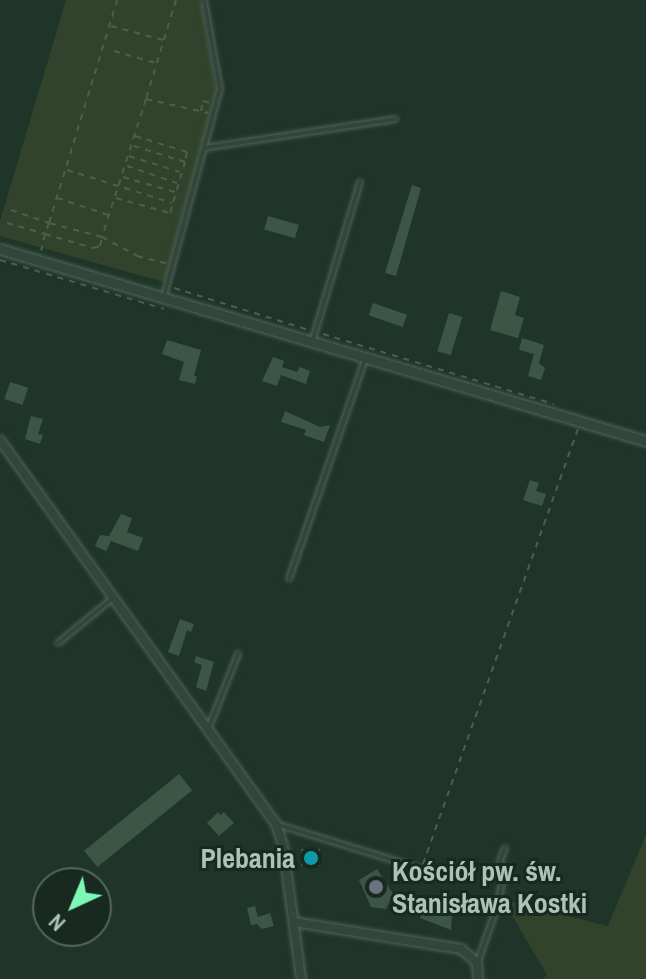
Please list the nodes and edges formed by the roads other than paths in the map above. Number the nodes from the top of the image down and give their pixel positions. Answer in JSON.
{"nodes":[{"id":1,"x":204,"y":0,"type":"edge"},
{"id":2,"x":396,"y":119,"type":"dead end"},
{"id":3,"x":204,"y":148,"type":"junction"},
{"id":4,"x":360,"y":182,"type":"dead end"},
{"id":5,"x":0,"y":249,"type":"edge"},
{"id":6,"x":164,"y":303,"type":"junction"},
{"id":7,"x":313,"y":341,"type":"junction"},
{"id":8,"x":366,"y":357,"type":"junction"},
{"id":9,"x":0,"y":440,"type":"edge"},
{"id":10,"x":646,"y":441,"type":"edge"},
{"id":11,"x":289,"y":579,"type":"dead end"},
{"id":12,"x":113,"y":598,"type":"junction"},
{"id":13,"x":58,"y":643,"type":"dead end"},
{"id":14,"x":238,"y":654,"type":"dead end"},
{"id":15,"x":207,"y":729,"type":"junction"},
{"id":16,"x":276,"y":824,"type":"junction"},
{"id":17,"x":505,"y":848,"type":"dead end"},
{"id":18,"x":448,"y":877,"type":"dead end"},
{"id":19,"x":294,"y":922,"type":"junction"},
{"id":20,"x":477,"y":963,"type":"junction"},
{"id":21,"x":301,"y":979,"type":"edge"},
{"id":22,"x":478,"y":979,"type":"edge"}],
"edges":[{"from":1,"to":3,"type":"lane"},
{"from":2,"to":3,"type":"lane"},
{"from":3,"to":6,"type":"lane"},
{"from":4,"to":7,"type":"lane"},
{"from":5,"to":6,"type":"street"},
{"from":6,"to":7,"type":"street"},
{"from":7,"to":8,"type":"street"},
{"from":8,"to":10,"type":"street"},
{"from":8,"to":11,"type":"lane"},
{"from":9,"to":12,"type":"street"},
{"from":12,"to":13,"type":"lane"},
{"from":12,"to":15,"type":"street"},
{"from":14,"to":15,"type":"lane"},
{"from":15,"to":16,"type":"street"},
{"from":16,"to":18,"type":"lane"},
{"from":16,"to":19,"type":"street"},
{"from":17,"to":20,"type":"lane"},
{"from":19,"to":20,"type":"street"},
{"from":19,"to":21,"type":"street"},
{"from":20,"to":22,"type":"street"}]}
